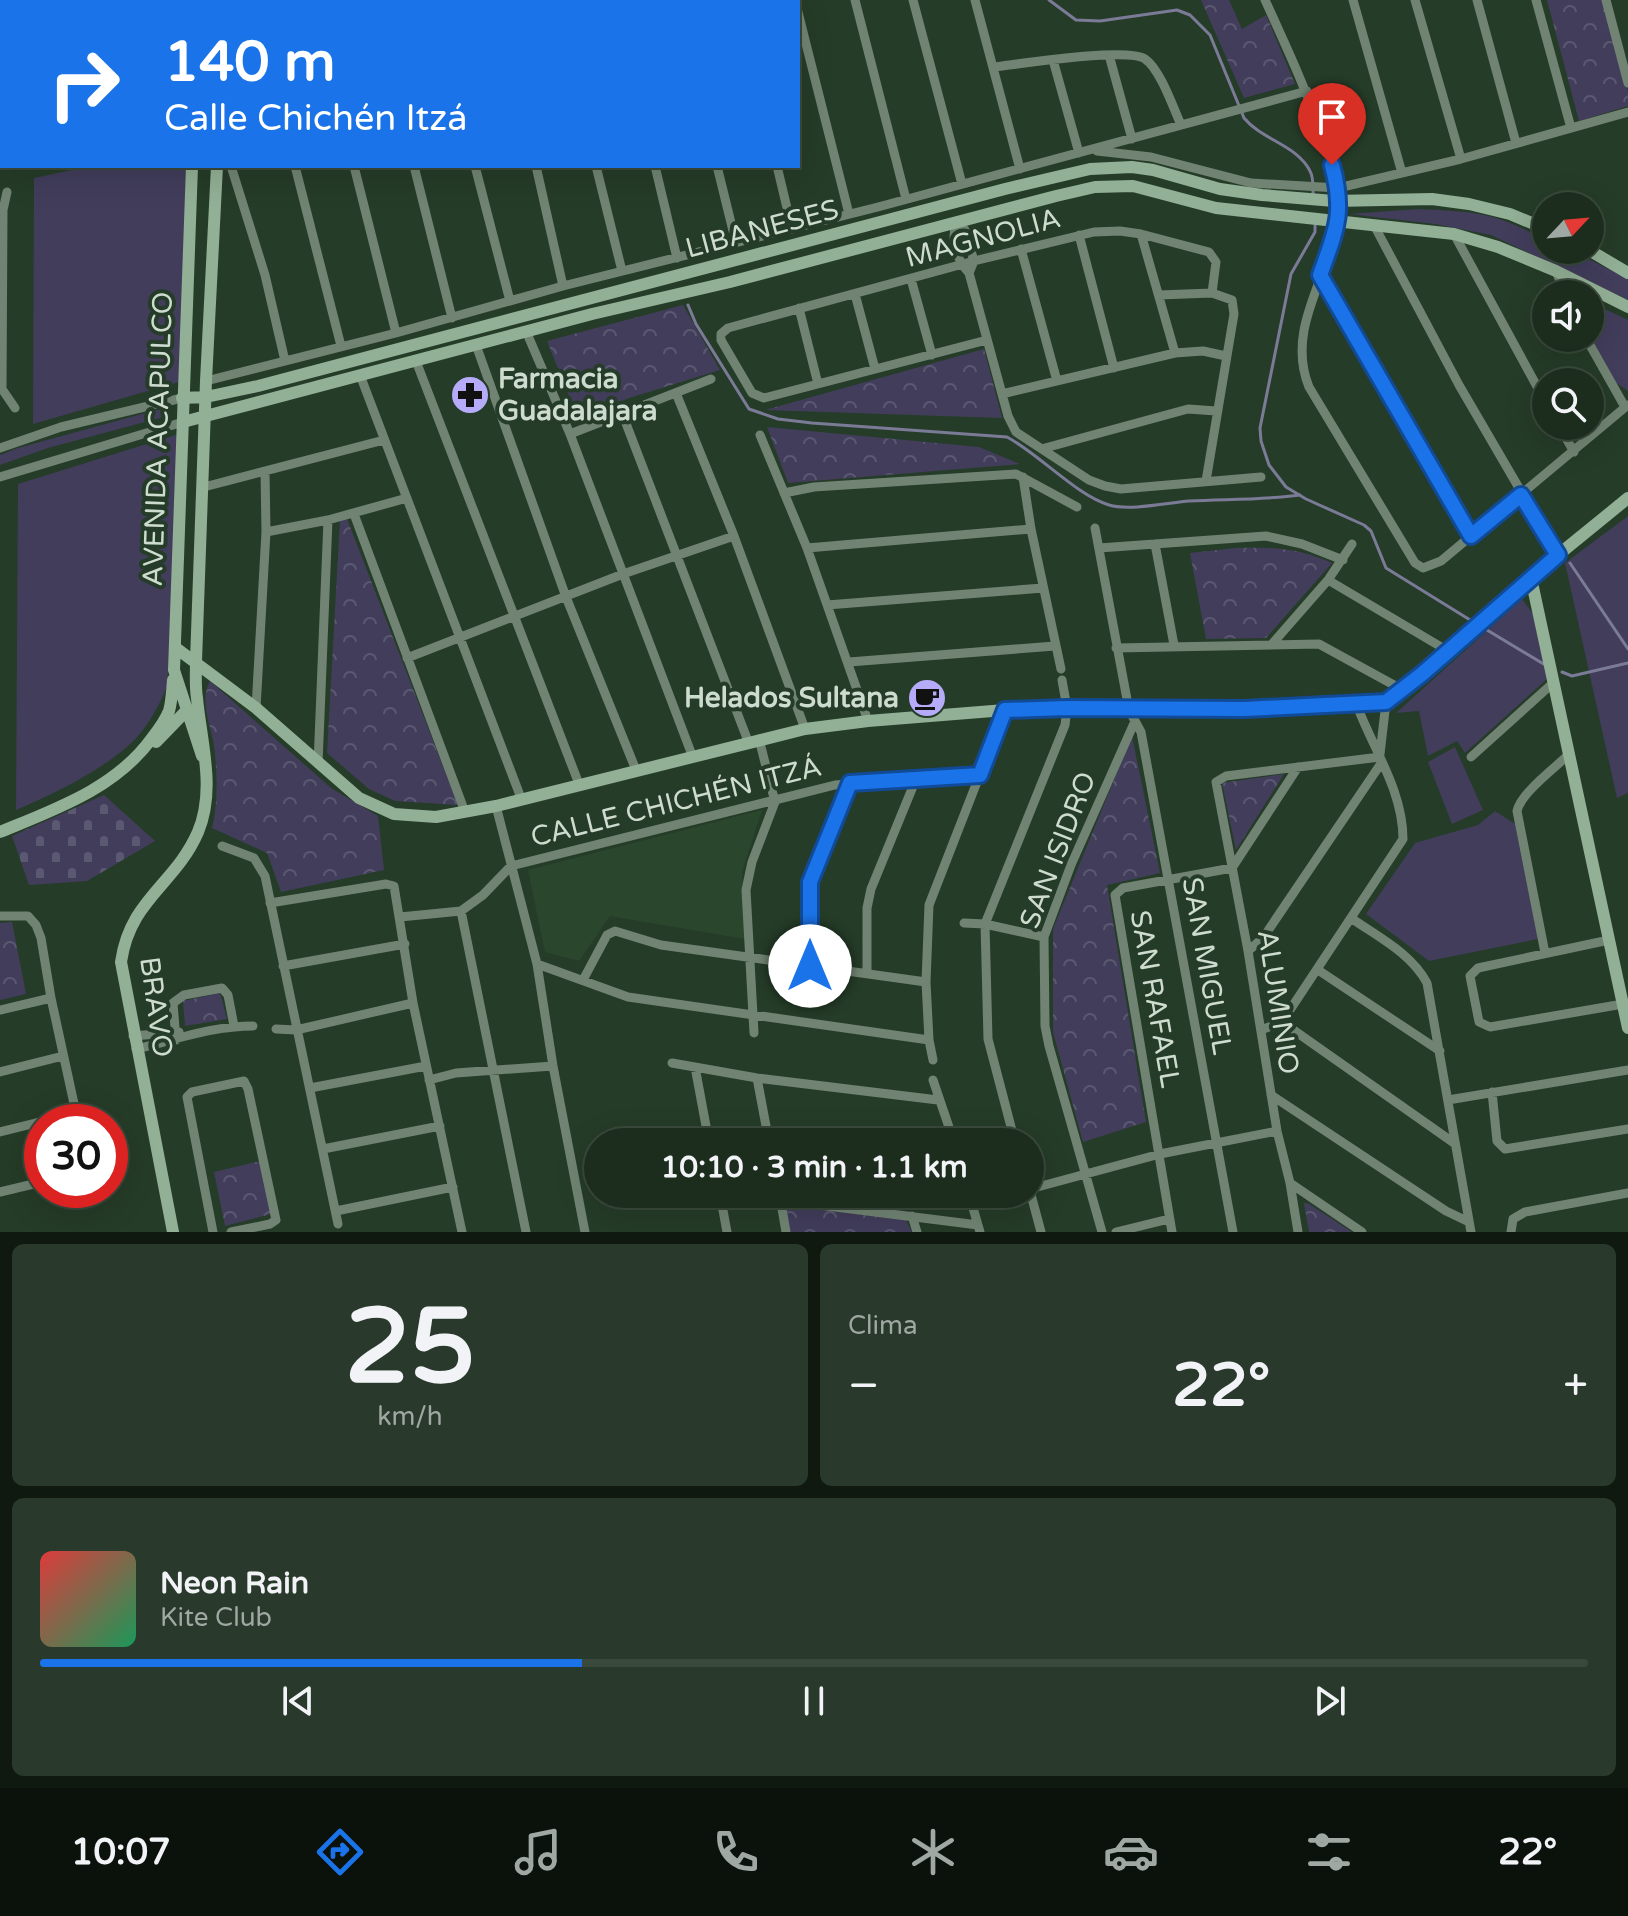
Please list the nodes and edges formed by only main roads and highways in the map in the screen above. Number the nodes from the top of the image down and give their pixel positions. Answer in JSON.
{"nodes":[{"id":1,"x":192,"y":168,"type":"edge"},
{"id":2,"x":217,"y":168,"type":"edge"},
{"id":3,"x":1005,"y":189,"type":"junction"},
{"id":4,"x":905,"y":216,"type":"junction"},
{"id":5,"x":957,"y":221,"type":"junction"},
{"id":6,"x":1532,"y":223,"type":"edge"},
{"id":7,"x":1604,"y":259,"type":"edge"},
{"id":8,"x":189,"y":260,"type":"junction"},
{"id":9,"x":1628,"y":273,"type":"edge"},
{"id":10,"x":212,"y":274,"type":"junction"},
{"id":11,"x":1628,"y":307,"type":"edge"},
{"id":12,"x":206,"y":397,"type":"junction"},
{"id":13,"x":182,"y":398,"type":"junction"},
{"id":14,"x":205,"y":415,"type":"junction"},
{"id":15,"x":183,"y":422,"type":"junction"},
{"id":16,"x":1628,"y":498,"type":"edge"},
{"id":17,"x":1531,"y":578,"type":"junction"},
{"id":18,"x":176,"y":648,"type":"junction"},
{"id":19,"x":196,"y":661,"type":"junction"},
{"id":20,"x":174,"y":670,"type":"junction"},
{"id":21,"x":197,"y":698,"type":"junction"},
{"id":22,"x":186,"y":712,"type":"junction"},
{"id":23,"x":144,"y":750,"type":"junction"},
{"id":24,"x":204,"y":763,"type":"junction"},
{"id":25,"x":0,"y":832,"type":"edge"},
{"id":26,"x":1628,"y":1028,"type":"edge"},
{"id":27,"x":173,"y":1232,"type":"edge"}],
"edges":[{"from":1,"to":8,"type":"main road","name":"AVENIDA ACAPULCO"},
{"from":2,"to":10,"type":"main road","name":"AVENIDA ACAPULCO"},
{"from":3,"to":4,"type":"main road","name":"LIBANESES"},
{"from":3,"to":5,"type":"main road"},
{"from":3,"to":6,"type":"main road","name":"LIBANESES"},
{"from":4,"to":5,"type":"main road"},
{"from":4,"to":12,"type":"main road","name":"LIBANESES"},
{"from":5,"to":11,"type":"main road","name":"LIBANESES"},
{"from":5,"to":14,"type":"main road","name":"LIBANESES"},
{"from":7,"to":9,"type":"main road"},
{"from":8,"to":10,"type":"main road"},
{"from":8,"to":13,"type":"main road","name":"AVENIDA ACAPULCO"},
{"from":10,"to":12,"type":"main road","name":"AVENIDA ACAPULCO"},
{"from":12,"to":13,"type":"main road","name":"LIBANESES"},
{"from":12,"to":14,"type":"main road","name":"AVENIDA ACAPULCO"},
{"from":13,"to":15,"type":"main road","name":"AVENIDA ACAPULCO"},
{"from":14,"to":15,"type":"main road","name":"LIBANESES"},
{"from":14,"to":19,"type":"main road","name":"AVENIDA ACAPULCO"},
{"from":15,"to":18,"type":"main road","name":"AVENIDA ACAPULCO"},
{"from":16,"to":17,"type":"main road"},
{"from":17,"to":19,"type":"main road"},
{"from":17,"to":26,"type":"main road"},
{"from":18,"to":19,"type":"main road"},
{"from":18,"to":20,"type":"main road","name":"AVENIDA ACAPULCO"},
{"from":19,"to":21,"type":"main road","name":"AVENIDA ACAPULCO"},
{"from":20,"to":22,"type":"main road","name":"AVENIDA ACAPULCO"},
{"from":20,"to":23,"type":"main road"},
{"from":21,"to":22,"type":"main road"},
{"from":21,"to":24,"type":"main road","name":"BRAVO"},
{"from":22,"to":23,"type":"main road"},
{"from":22,"to":24,"type":"main road","name":"BRAVO"},
{"from":23,"to":25,"type":"main road"},
{"from":24,"to":27,"type":"main road","name":"BRAVO"}]}
